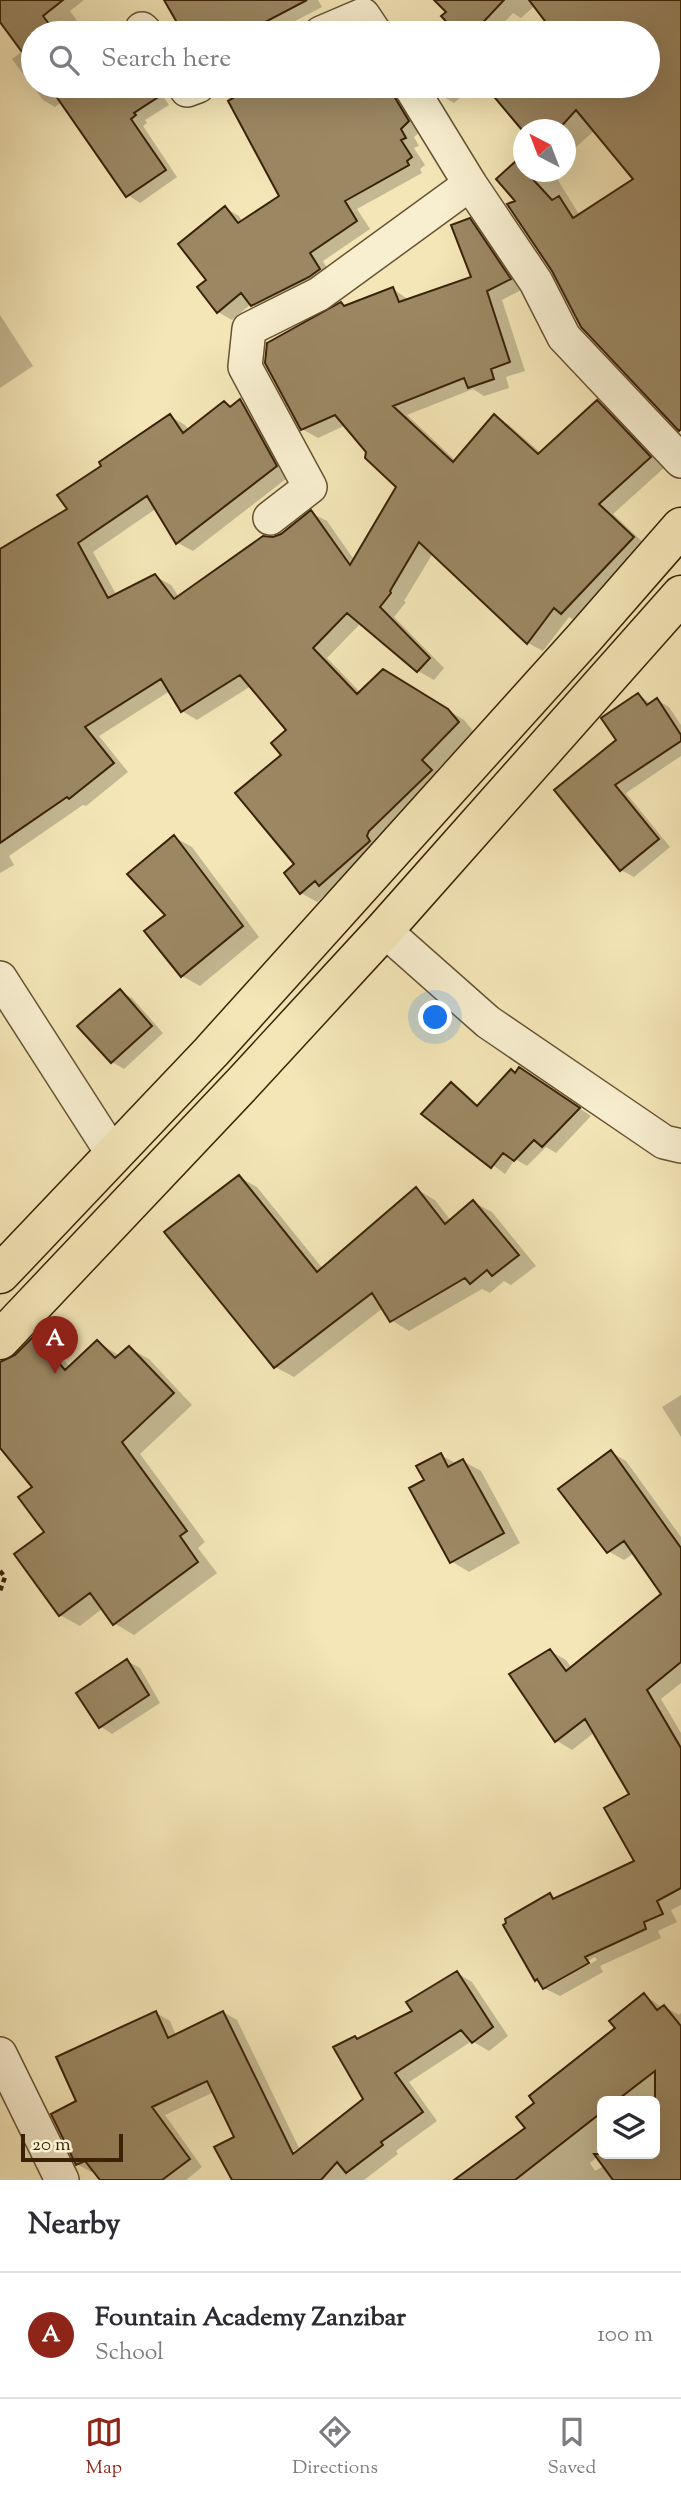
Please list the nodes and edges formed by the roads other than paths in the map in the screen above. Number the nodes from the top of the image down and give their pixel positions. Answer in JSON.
{"nodes":[{"id":1,"x":349,"y":21,"type":"edge"},
{"id":2,"x":367,"y":21,"type":"edge"},
{"id":3,"x":417,"y":98,"type":"edge"},
{"id":4,"x":470,"y":184,"type":"junction"},
{"id":5,"x":681,"y":461,"type":"edge"},
{"id":6,"x":270,"y":518,"type":"dead end"},
{"id":7,"x":681,"y":527,"type":"edge"},
{"id":8,"x":681,"y":595,"type":"edge"},
{"id":9,"x":384,"y":930,"type":"junction"},
{"id":10,"x":0,"y":978,"type":"edge"},
{"id":11,"x":681,"y":1146,"type":"edge"},
{"id":12,"x":113,"y":1154,"type":"junction"},
{"id":13,"x":0,"y":1274,"type":"edge"},
{"id":14,"x":0,"y":1340,"type":"edge"},
{"id":15,"x":0,"y":2054,"type":"edge"},
{"id":16,"x":62,"y":2180,"type":"edge"}],
"edges":[{"from":1,"to":2,"type":"street"},
{"from":3,"to":4,"type":"street"},
{"from":4,"to":5,"type":"street"},
{"from":4,"to":6,"type":"street"},
{"from":7,"to":12,"type":"main road"},
{"from":8,"to":9,"type":"main road"},
{"from":9,"to":11,"type":"street"},
{"from":9,"to":14,"type":"main road"},
{"from":10,"to":12,"type":"street"},
{"from":12,"to":13,"type":"main road"},
{"from":15,"to":16,"type":"street"}]}
